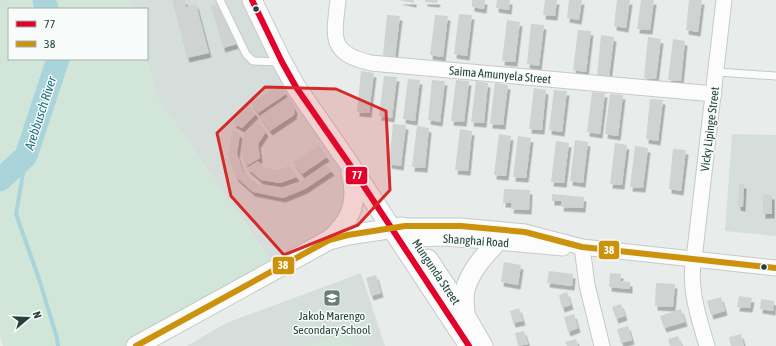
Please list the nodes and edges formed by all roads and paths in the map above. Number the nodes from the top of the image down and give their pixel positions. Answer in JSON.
{"nodes":[{"id":1,"x":220,"y":0,"type":"edge"},
{"id":2,"x":252,"y":0,"type":"edge"},
{"id":3,"x":338,"y":0,"type":"edge"},
{"id":4,"x":724,"y":0,"type":"edge"},
{"id":5,"x":262,"y":22,"type":"junction"},
{"id":6,"x":282,"y":62,"type":"junction"},
{"id":7,"x":717,"y":72,"type":"junction"},
{"id":8,"x":776,"y":76,"type":"edge"},
{"id":9,"x":714,"y":94,"type":"junction"},
{"id":10,"x":348,"y":162,"type":"junction"},
{"id":11,"x":402,"y":234,"type":"junction"},
{"id":12,"x":329,"y":240,"type":"junction"},
{"id":13,"x":497,"y":242,"type":"junction"},
{"id":14,"x":582,"y":247,"type":"junction"},
{"id":15,"x":694,"y":259,"type":"junction"},
{"id":16,"x":776,"y":268,"type":"edge"},
{"id":17,"x":278,"y":270,"type":"junction"},
{"id":18,"x":465,"y":315,"type":"junction"},
{"id":19,"x":136,"y":346,"type":"edge"},
{"id":20,"x":469,"y":346,"type":"edge"},
{"id":21,"x":484,"y":346,"type":"edge"},
{"id":22,"x":602,"y":346,"type":"edge"},
{"id":23,"x":707,"y":346,"type":"edge"}],
"edges":[{"from":1,"to":6,"type":"lane"},
{"from":2,"to":5,"type":"street","name":"Mungunda Street"},
{"from":3,"to":9,"type":"street","name":"Saima Amunyela Street"},
{"from":4,"to":7,"type":"street","name":"Vicky Lipinge Street"},
{"from":5,"to":6,"type":"street","name":"Mungunda Street"},
{"from":5,"to":11,"type":"street","name":"Mungunda Street"},
{"from":6,"to":10,"type":"street","name":"Mungunda Street"},
{"from":7,"to":8,"type":"lane"},
{"from":7,"to":9,"type":"street","name":"Vicky Lipinge Street"},
{"from":9,"to":15,"type":"street","name":"Vicky Lipinge Street"},
{"from":10,"to":11,"type":"street","name":"Mungunda Street"},
{"from":10,"to":12,"type":"street"},
{"from":11,"to":12,"type":"street","name":"Shanghai Road"},
{"from":11,"to":13,"type":"street","name":"Shanghai Road"},
{"from":11,"to":14,"type":"street","name":"Shanghai Road"},
{"from":11,"to":17,"type":"street","name":"Shanghai Road"},
{"from":11,"to":18,"type":"street","name":"Mungunda Street"},
{"from":11,"to":20,"type":"street","name":"Mungunda Street"},
{"from":12,"to":17,"type":"street","name":"Shanghai Road"},
{"from":13,"to":14,"type":"street","name":"Shanghai Road"},
{"from":13,"to":18,"type":"street"},
{"from":14,"to":15,"type":"street","name":"Shanghai Road"},
{"from":14,"to":22,"type":"street"},
{"from":15,"to":16,"type":"street","name":"Shanghai Road"},
{"from":15,"to":23,"type":"street","name":"Vicky Lipinge Street"},
{"from":17,"to":19,"type":"street","name":"Shanghai Road"},
{"from":18,"to":21,"type":"street","name":"Mungunda Street"}]}
